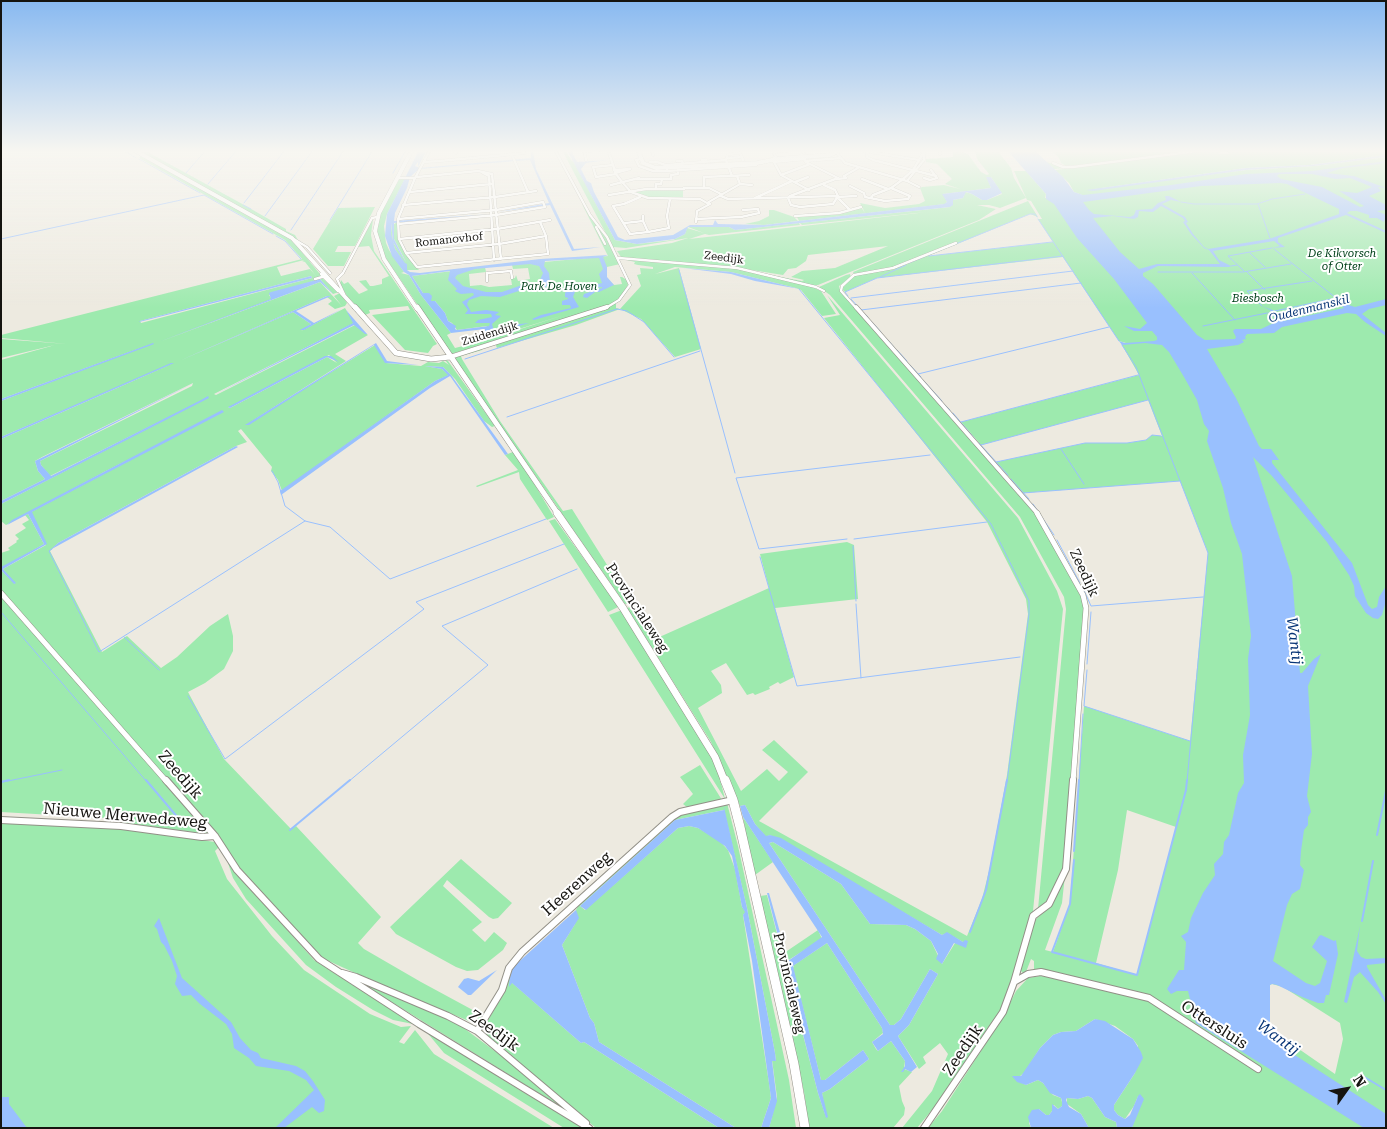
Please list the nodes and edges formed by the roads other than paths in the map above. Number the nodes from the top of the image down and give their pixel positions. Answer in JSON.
{"nodes":[{"id":1,"x":229,"y":203,"type":"edge"},
{"id":2,"x":385,"y":203,"type":"edge"},
{"id":3,"x":429,"y":203,"type":"edge"},
{"id":4,"x":492,"y":203,"type":"edge"},
{"id":5,"x":494,"y":203,"type":"edge"},
{"id":6,"x":583,"y":203,"type":"edge"},
{"id":7,"x":627,"y":203,"type":"edge"},
{"id":8,"x":669,"y":203,"type":"edge"},
{"id":9,"x":708,"y":203,"type":"edge"},
{"id":10,"x":742,"y":203,"type":"edge"},
{"id":11,"x":834,"y":203,"type":"edge"},
{"id":12,"x":842,"y":203,"type":"edge"},
{"id":13,"x":842,"y":203,"type":"edge"},
{"id":14,"x":791,"y":204,"type":"joint"},
{"id":15,"x":403,"y":205,"type":"joint"},
{"id":16,"x":829,"y":205,"type":"junction"},
{"id":17,"x":814,"y":206,"type":"junction"},
{"id":18,"x":784,"y":207,"type":"dead end"},
{"id":19,"x":800,"y":207,"type":"junction"},
{"id":20,"x":850,"y":207,"type":"junction"},
{"id":21,"x":860,"y":207,"type":"dead end"},
{"id":22,"x":491,"y":210,"type":"junction"},
{"id":23,"x":496,"y":210,"type":"junction"},
{"id":24,"x":743,"y":210,"type":"junction"},
{"id":25,"x":834,"y":212,"type":"junction"},
{"id":26,"x":817,"y":213,"type":"junction"},
{"id":27,"x":491,"y":215,"type":"junction"},
{"id":28,"x":496,"y":215,"type":"junction"},
{"id":29,"x":590,"y":215,"type":"junction"},
{"id":30,"x":643,"y":216,"type":"dead end"},
{"id":31,"x":377,"y":217,"type":"junction"},
{"id":32,"x":743,"y":217,"type":"junction"},
{"id":33,"x":550,"y":220,"type":"dead end"},
{"id":34,"x":643,"y":221,"type":"junction"},
{"id":35,"x":398,"y":222,"type":"junction"},
{"id":36,"x":540,"y":222,"type":"junction"},
{"id":37,"x":625,"y":223,"type":"junction"},
{"id":38,"x":497,"y":229,"type":"junction"},
{"id":39,"x":492,"y":230,"type":"junction"},
{"id":40,"x":648,"y":232,"type":"junction"},
{"id":41,"x":546,"y":236,"type":"junction"},
{"id":42,"x":292,"y":238,"type":"junction"},
{"id":43,"x":399,"y":239,"type":"junction"},
{"id":44,"x":956,"y":242,"type":"dead end"},
{"id":45,"x":494,"y":244,"type":"junction"},
{"id":46,"x":499,"y":244,"type":"junction"},
{"id":47,"x":605,"y":244,"type":"dead end"},
{"id":48,"x":406,"y":253,"type":"junction"},
{"id":49,"x":618,"y":258,"type":"junction"},
{"id":50,"x":498,"y":262,"type":"junction"},
{"id":51,"x":316,"y":264,"type":"junction"},
{"id":52,"x":499,"y":272,"type":"junction"},
{"id":53,"x":330,"y":273,"type":"junction"},
{"id":54,"x":337,"y":278,"type":"junction"},
{"id":55,"x":512,"y":278,"type":"dead end"},
{"id":56,"x":315,"y":279,"type":"dead end"},
{"id":57,"x":488,"y":281,"type":"dead end"},
{"id":58,"x":824,"y":291,"type":"dead end"},
{"id":59,"x":343,"y":293,"type":"junction"},
{"id":60,"x":450,"y":357,"type":"junction"},
{"id":61,"x":1,"y":593,"type":"edge"},
{"id":62,"x":733,"y":800,"type":"junction"},
{"id":63,"x":1,"y":820,"type":"edge"},
{"id":64,"x":216,"y":836,"type":"junction"},
{"id":65,"x":338,"y":972,"type":"junction"},
{"id":66,"x":1014,"y":982,"type":"junction"},
{"id":67,"x":477,"y":1031,"type":"junction"},
{"id":68,"x":1258,"y":1069,"type":"dead end"},
{"id":69,"x":589,"y":1128,"type":"edge"},
{"id":70,"x":806,"y":1128,"type":"edge"},
{"id":71,"x":924,"y":1128,"type":"edge"}],
"edges":[{"from":1,"to":42,"type":"main road","name":"Zuidendijk"},
{"from":2,"to":31,"type":"main road","name":"Provincialeweg"},
{"from":3,"to":15,"type":"street"},
{"from":4,"to":22,"type":"street"},
{"from":5,"to":23,"type":"street"},
{"from":6,"to":29,"type":"street"},
{"from":7,"to":37,"type":"street"},
{"from":8,"to":40,"type":"street"},
{"from":9,"to":32,"type":"street"},
{"from":10,"to":24,"type":"street"},
{"from":11,"to":16,"type":"street"},
{"from":12,"to":20,"type":"street"},
{"from":13,"to":20,"type":"street"},
{"from":14,"to":18,"type":"street"},
{"from":14,"to":19,"type":"street"},
{"from":15,"to":35,"type":"street"},
{"from":16,"to":17,"type":"street"},
{"from":16,"to":25,"type":"street"},
{"from":17,"to":19,"type":"street"},
{"from":17,"to":26,"type":"street"},
{"from":19,"to":26,"type":"street"},
{"from":20,"to":21,"type":"street"},
{"from":20,"to":25,"type":"street"},
{"from":22,"to":23,"type":"street"},
{"from":22,"to":27,"type":"street"},
{"from":22,"to":35,"type":"street"},
{"from":23,"to":28,"type":"street"},
{"from":23,"to":28,"type":"street","name":"Romanovhof"},
{"from":24,"to":32,"type":"street"},
{"from":24,"to":32,"type":"street"},
{"from":25,"to":26,"type":"street"},
{"from":27,"to":28,"type":"street","name":"Romanovhof"},
{"from":27,"to":35,"type":"street","name":"Romanovhof"},
{"from":27,"to":39,"type":"street"},
{"from":28,"to":38,"type":"street"},
{"from":29,"to":47,"type":"street"},
{"from":29,"to":49,"type":"street"},
{"from":30,"to":34,"type":"street"},
{"from":31,"to":54,"type":"street"},
{"from":31,"to":60,"type":"main road","name":"Provincialeweg"},
{"from":33,"to":36,"type":"street","name":"Romanovhof"},
{"from":34,"to":37,"type":"street"},
{"from":34,"to":40,"type":"street"},
{"from":35,"to":43,"type":"street","name":"Romanovhof"},
{"from":36,"to":38,"type":"street","name":"Romanovhof"},
{"from":36,"to":41,"type":"street"},
{"from":37,"to":40,"type":"street"},
{"from":38,"to":39,"type":"street","name":"Romanovhof"},
{"from":38,"to":46,"type":"street"},
{"from":39,"to":43,"type":"street","name":"Romanovhof"},
{"from":39,"to":45,"type":"street"},
{"from":41,"to":46,"type":"street","name":"Romanovhof"},
{"from":41,"to":50,"type":"street"},
{"from":42,"to":51,"type":"main road","name":"Zuidendijk"},
{"from":42,"to":53,"type":"street"},
{"from":43,"to":48,"type":"street","name":"Romanovhof"},
{"from":44,"to":66,"type":"street","name":"Zeedijk"},
{"from":45,"to":46,"type":"street","name":"Romanovhof"},
{"from":45,"to":48,"type":"street","name":"Romanovhof"},
{"from":45,"to":50,"type":"street"},
{"from":46,"to":50,"type":"street"},
{"from":48,"to":50,"type":"street","name":"Romanovhof"},
{"from":49,"to":58,"type":"street","name":"Zeedijk"},
{"from":49,"to":60,"type":"street","name":"Zuidendijk"},
{"from":50,"to":52,"type":"street"},
{"from":51,"to":53,"type":"street","name":"Zuidendijk"},
{"from":51,"to":59,"type":"main road","name":"Zuidendijk"},
{"from":52,"to":55,"type":"street"},
{"from":52,"to":57,"type":"street"},
{"from":53,"to":54,"type":"street","name":"Zuidendijk"},
{"from":54,"to":59,"type":"street"},
{"from":56,"to":59,"type":"street","name":"Zuidendijk"},
{"from":59,"to":60,"type":"main road","name":"Zuidendijk"},
{"from":60,"to":62,"type":"main road","name":"Provincialeweg"},
{"from":61,"to":64,"type":"street","name":"Zeedijk"},
{"from":62,"to":67,"type":"street","name":"Heerenweg"},
{"from":62,"to":70,"type":"main road","name":"Provincialeweg"},
{"from":63,"to":64,"type":"street","name":"Nieuwe Merwedeweg"},
{"from":64,"to":65,"type":"street","name":"Zeedijk"},
{"from":65,"to":67,"type":"street","name":"Zeedijk"},
{"from":65,"to":69,"type":"street","name":"Zeedijk"},
{"from":66,"to":68,"type":"street","name":"Ottersluis"},
{"from":66,"to":71,"type":"street","name":"Zeedijk"},
{"from":67,"to":69,"type":"street","name":"Zeedijk"}]}
